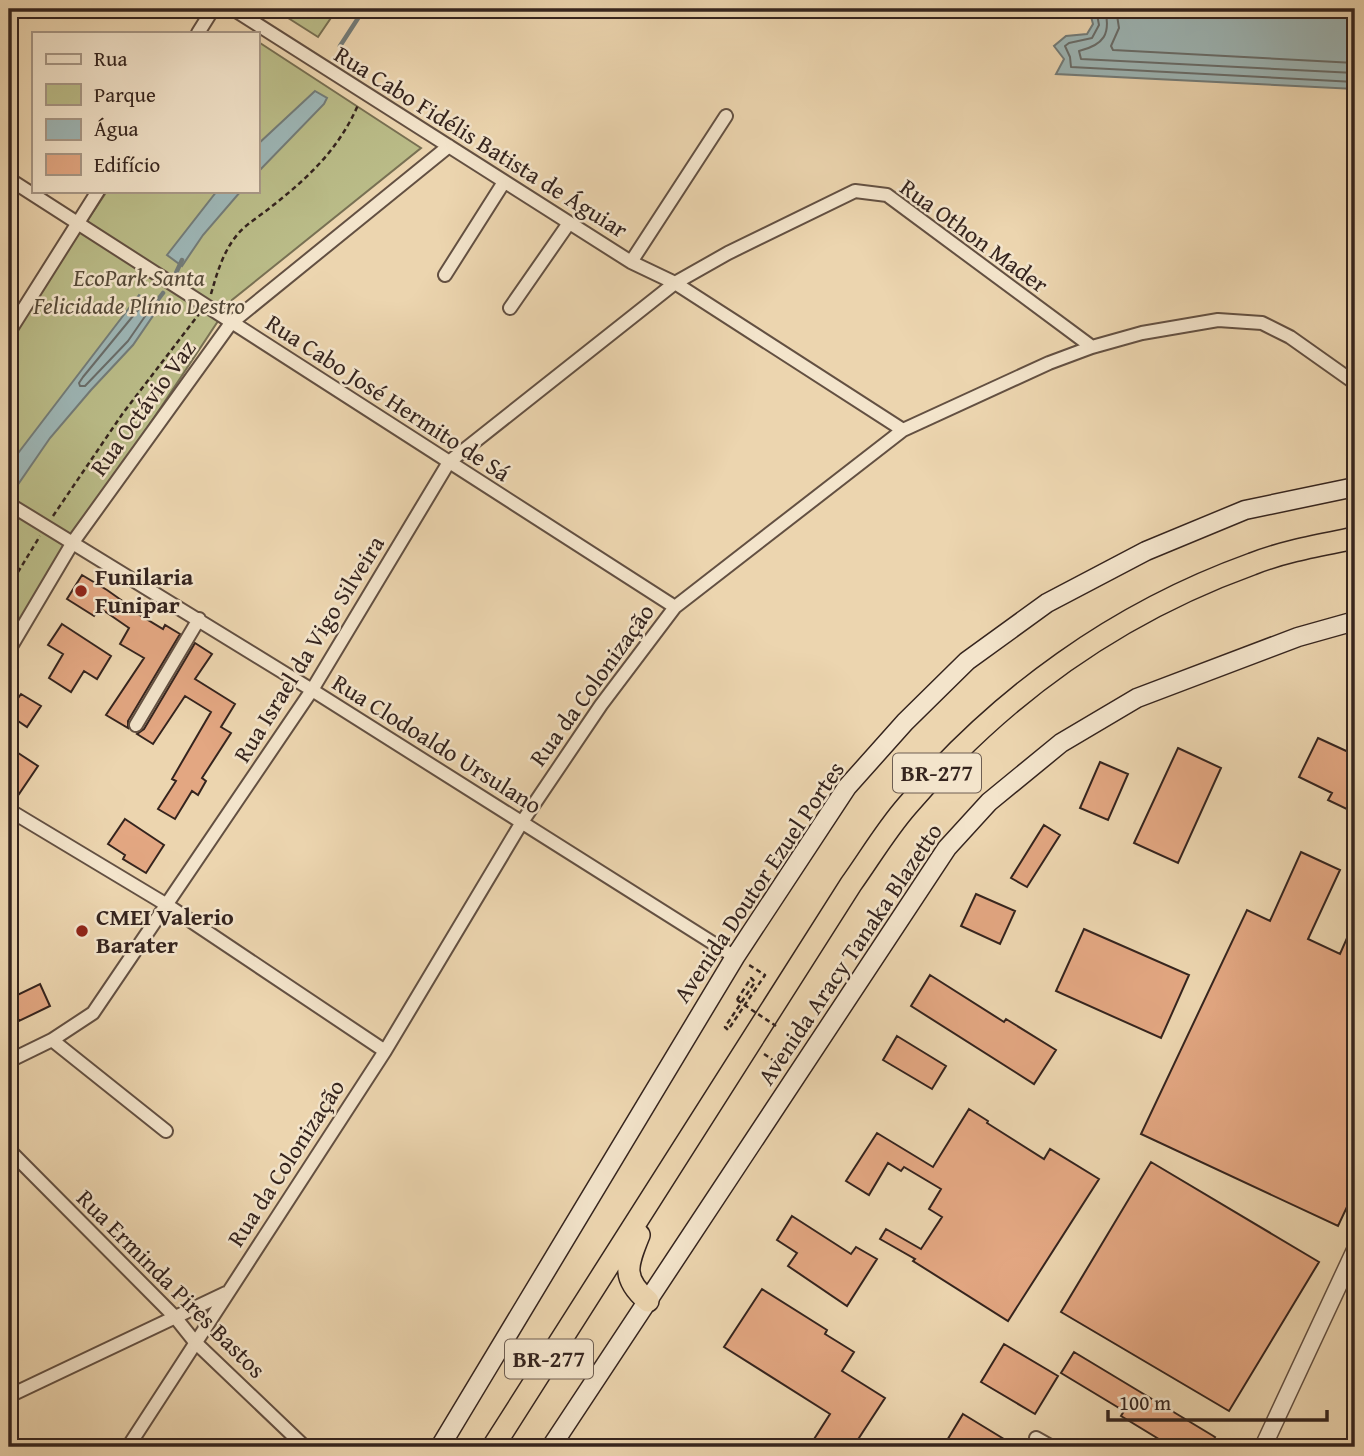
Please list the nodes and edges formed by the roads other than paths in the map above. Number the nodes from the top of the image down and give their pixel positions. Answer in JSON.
{"nodes":[{"id":1,"x":213,"y":9,"type":"edge"},
{"id":2,"x":233,"y":9,"type":"edge"},
{"id":3,"x":199,"y":32,"type":"edge"},
{"id":4,"x":726,"y":116,"type":"dead end"},
{"id":5,"x":449,"y":146,"type":"junction"},
{"id":6,"x":9,"y":178,"type":"edge"},
{"id":7,"x":504,"y":182,"type":"junction"},
{"id":8,"x":97,"y":192,"type":"edge"},
{"id":9,"x":78,"y":223,"type":"junction"},
{"id":10,"x":569,"y":223,"type":"junction"},
{"id":11,"x":631,"y":262,"type":"junction"},
{"id":12,"x":445,"y":275,"type":"dead end"},
{"id":13,"x":675,"y":284,"type":"junction"},
{"id":14,"x":510,"y":308,"type":"dead end"},
{"id":15,"x":231,"y":323,"type":"junction"},
{"id":16,"x":9,"y":332,"type":"edge"},
{"id":17,"x":1092,"y":347,"type":"junction"},
{"id":18,"x":1355,"y":383,"type":"edge"},
{"id":19,"x":903,"y":430,"type":"junction"},
{"id":20,"x":449,"y":462,"type":"junction"},
{"id":21,"x":1355,"y":488,"type":"edge"},
{"id":22,"x":9,"y":504,"type":"edge"},
{"id":23,"x":1355,"y":538,"type":"edge"},
{"id":24,"x":73,"y":542,"type":"junction"},
{"id":25,"x":674,"y":607,"type":"junction"},
{"id":26,"x":199,"y":620,"type":"junction"},
{"id":27,"x":1355,"y":621,"type":"edge"},
{"id":28,"x":9,"y":650,"type":"edge"},
{"id":29,"x":312,"y":690,"type":"junction"},
{"id":30,"x":136,"y":726,"type":"dead end"},
{"id":31,"x":9,"y":810,"type":"edge"},
{"id":32,"x":522,"y":822,"type":"junction"},
{"id":33,"x":167,"y":905,"type":"junction"},
{"id":34,"x":735,"y":957,"type":"junction"},
{"id":35,"x":52,"y":1040,"type":"junction"},
{"id":36,"x":385,"y":1051,"type":"junction"},
{"id":37,"x":9,"y":1061,"type":"edge"},
{"id":38,"x":166,"y":1131,"type":"dead end"},
{"id":39,"x":9,"y":1150,"type":"edge"},
{"id":40,"x":664,"y":1176,"type":"junction"},
{"id":41,"x":1354,"y":1256,"type":"edge"},
{"id":42,"x":226,"y":1293,"type":"junction"},
{"id":43,"x":648,"y":1301,"type":"junction"},
{"id":44,"x":175,"y":1317,"type":"junction"},
{"id":45,"x":195,"y":1342,"type":"junction"},
{"id":46,"x":9,"y":1396,"type":"edge"},
{"id":47,"x":1036,"y":1438,"type":"dead end"},
{"id":48,"x":128,"y":1447,"type":"edge"},
{"id":49,"x":305,"y":1447,"type":"edge"},
{"id":50,"x":440,"y":1447,"type":"edge"},
{"id":51,"x":493,"y":1447,"type":"edge"},
{"id":52,"x":551,"y":1447,"type":"edge"},
{"id":53,"x":1052,"y":1447,"type":"edge"},
{"id":54,"x":1263,"y":1447,"type":"edge"}],
"edges":[{"from":1,"to":3,"type":"street"},
{"from":2,"to":5,"type":"street","name":"Rua Cabo Fidélis Batista de Águiar"},
{"from":4,"to":11,"type":"street"},
{"from":5,"to":7,"type":"street","name":"Rua Cabo Fidélis Batista de Águiar"},
{"from":5,"to":15,"type":"street","name":"Rua Octávio Vaz"},
{"from":6,"to":9,"type":"street","name":"Rua Cabo José Hermito de Sá"},
{"from":7,"to":10,"type":"street","name":"Rua Cabo Fidélis Batista de Águiar"},
{"from":7,"to":12,"type":"street"},
{"from":8,"to":9,"type":"street"},
{"from":9,"to":15,"type":"street","name":"Rua Cabo José Hermito de Sá"},
{"from":9,"to":16,"type":"street"},
{"from":10,"to":11,"type":"street","name":"Rua Cabo Fidélis Batista de Águiar"},
{"from":10,"to":14,"type":"street"},
{"from":11,"to":13,"type":"street","name":"Rua Cabo Fidélis Batista de Águiar"},
{"from":13,"to":17,"type":"street","name":"Rua Othon Mader"},
{"from":13,"to":19,"type":"street","name":"Rua Cabo Fidélis Batista de Águiar"},
{"from":13,"to":20,"type":"street","name":"Rua Israel da Vigo Silveira"},
{"from":15,"to":20,"type":"street","name":"Rua Cabo José Hermito de Sá"},
{"from":15,"to":24,"type":"street","name":"Rua Octávio Vaz"},
{"from":17,"to":18,"type":"street","name":"Rua da Colonização"},
{"from":17,"to":19,"type":"street","name":"Rua da Colonização"},
{"from":19,"to":25,"type":"street","name":"Rua da Colonização"},
{"from":20,"to":25,"type":"street","name":"Rua Cabo José Hermito de Sá"},
{"from":20,"to":29,"type":"street","name":"Rua Israel da Vigo Silveira"},
{"from":21,"to":34,"type":"main road","name":"Avenida Doutor Ezuel Portes","number":"BR-277"},
{"from":22,"to":24,"type":"street","name":"Rua Clodoaldo Ursulano"},
{"from":23,"to":40,"type":"highway","number":"BR-277"},
{"from":24,"to":26,"type":"street","name":"Rua Clodoaldo Ursulano"},
{"from":24,"to":28,"type":"street","name":"Rua Octávio Vaz"},
{"from":25,"to":32,"type":"street","name":"Rua da Colonização"},
{"from":26,"to":29,"type":"street","name":"Rua Clodoaldo Ursulano"},
{"from":26,"to":30,"type":"street"},
{"from":27,"to":43,"type":"main road","name":"Avenida Aracy Tanaka Blazetto","number":"BR-277"},
{"from":29,"to":32,"type":"street","name":"Rua Clodoaldo Ursulano"},
{"from":29,"to":33,"type":"street","name":"Rua Israel da Vigo Silveira"},
{"from":31,"to":33,"type":"street"},
{"from":32,"to":34,"type":"street","name":"Rua Clodoaldo Ursulano"},
{"from":32,"to":36,"type":"street","name":"Rua da Colonização"},
{"from":33,"to":35,"type":"street","name":"Rua Israel da Vigo Silveira"},
{"from":33,"to":36,"type":"street"},
{"from":34,"to":50,"type":"main road","name":"Avenida Doutor Ezuel Portes","number":"BR-277"},
{"from":35,"to":37,"type":"street","name":"Rua Israel da Vigo Silveira"},
{"from":35,"to":38,"type":"street"},
{"from":36,"to":42,"type":"street","name":"Rua da Colonização"},
{"from":39,"to":44,"type":"street","name":"Rua Erminda Pires Bastos"},
{"from":40,"to":43,"type":"highway"},
{"from":40,"to":51,"type":"highway","number":"BR-277"},
{"from":41,"to":54,"type":"street"},
{"from":42,"to":44,"type":"street"},
{"from":42,"to":45,"type":"street","name":"Rua da Colonização"},
{"from":43,"to":52,"type":"main road","name":"Avenida Aracy Tanaka Blazetto","number":"BR-277"},
{"from":44,"to":45,"type":"street","name":"Rua Erminda Pires Bastos"},
{"from":44,"to":46,"type":"street"},
{"from":45,"to":48,"type":"street","name":"Rua da Colonização"},
{"from":45,"to":49,"type":"street","name":"Rua Erminda Pires Bastos"},
{"from":47,"to":53,"type":"street"}]}
